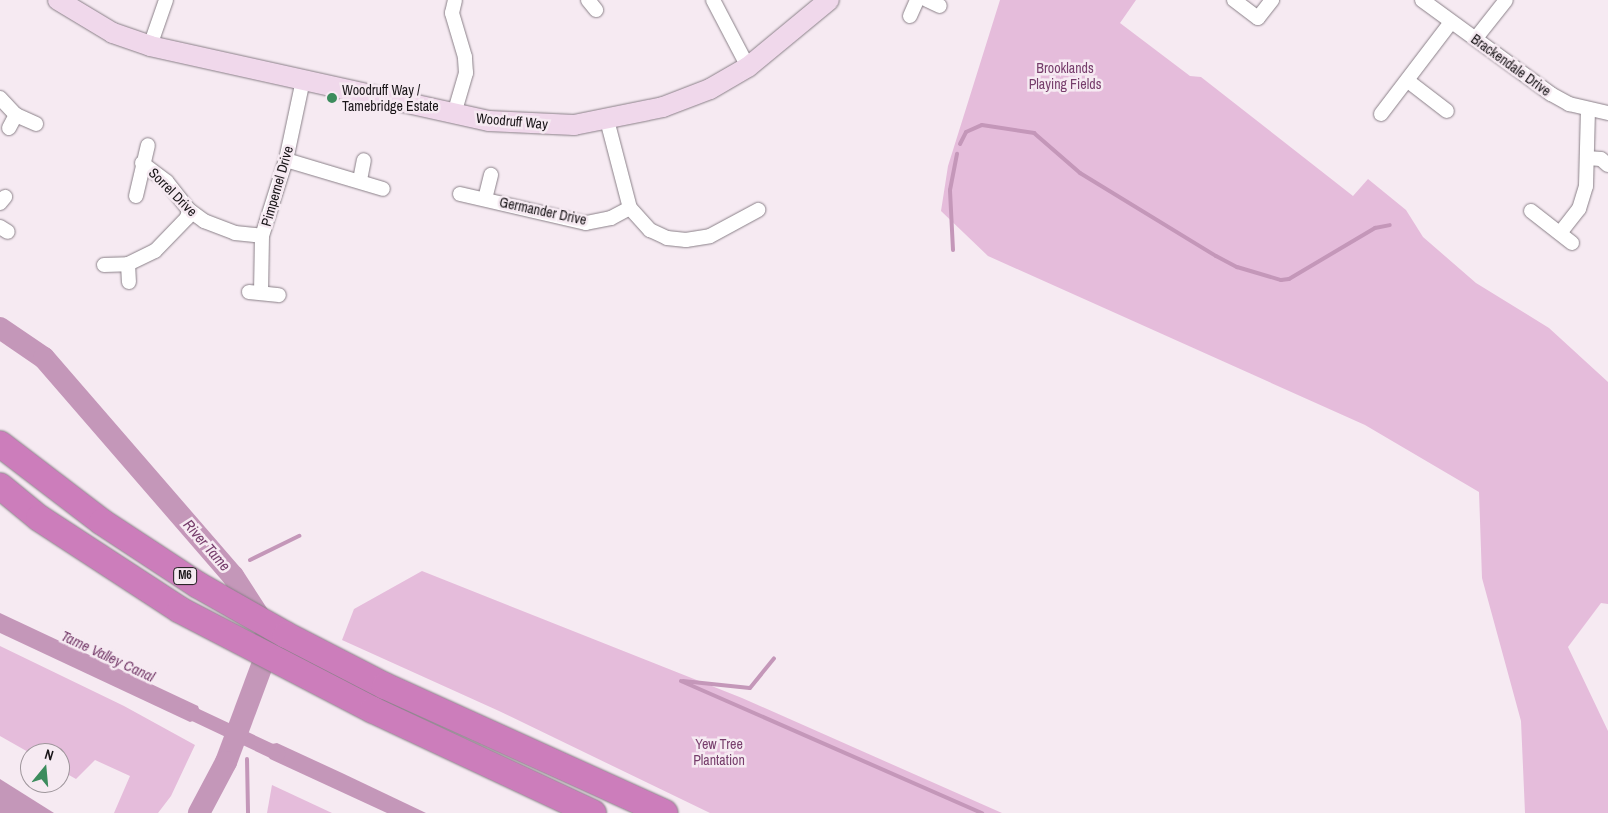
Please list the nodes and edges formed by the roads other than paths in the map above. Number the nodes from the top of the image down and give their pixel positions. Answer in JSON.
{"nodes":[{"id":1,"x":58,"y":0,"type":"edge"},
{"id":2,"x":166,"y":0,"type":"edge"},
{"id":3,"x":456,"y":0,"type":"edge"},
{"id":4,"x":713,"y":0,"type":"edge"},
{"id":5,"x":829,"y":0,"type":"edge"},
{"id":6,"x":917,"y":0,"type":"edge"},
{"id":7,"x":927,"y":0,"type":"edge"},
{"id":8,"x":1234,"y":0,"type":"edge"},
{"id":9,"x":1272,"y":0,"type":"edge"},
{"id":10,"x":1422,"y":0,"type":"edge"},
{"id":11,"x":1506,"y":0,"type":"edge"},
{"id":12,"x":940,"y":6,"type":"dead end"},
{"id":13,"x":910,"y":16,"type":"dead end"},
{"id":14,"x":1451,"y":22,"type":"junction"},
{"id":15,"x":1476,"y":38,"type":"junction"},
{"id":16,"x":150,"y":46,"type":"junction"},
{"id":17,"x":748,"y":67,"type":"junction"},
{"id":18,"x":303,"y":80,"type":"junction"},
{"id":19,"x":1408,"y":81,"type":"junction"},
{"id":20,"x":0,"y":98,"type":"edge"},
{"id":21,"x":1588,"y":110,"type":"junction"},
{"id":22,"x":1448,"y":111,"type":"dead end"},
{"id":23,"x":1608,"y":113,"type":"edge"},
{"id":24,"x":454,"y":114,"type":"junction"},
{"id":25,"x":1381,"y":114,"type":"dead end"},
{"id":26,"x":16,"y":115,"type":"junction"},
{"id":27,"x":607,"y":120,"type":"junction"},
{"id":28,"x":36,"y":124,"type":"dead end"},
{"id":29,"x":9,"y":128,"type":"dead end"},
{"id":30,"x":148,"y":145,"type":"dead end"},
{"id":31,"x":1587,"y":158,"type":"junction"},
{"id":32,"x":286,"y":160,"type":"junction"},
{"id":33,"x":364,"y":160,"type":"dead end"},
{"id":34,"x":142,"y":163,"type":"junction"},
{"id":35,"x":1608,"y":165,"type":"edge"},
{"id":36,"x":490,"y":175,"type":"dead end"},
{"id":37,"x":360,"y":180,"type":"junction"},
{"id":38,"x":383,"y":189,"type":"dead end"},
{"id":39,"x":460,"y":194,"type":"dead end"},
{"id":40,"x":136,"y":196,"type":"dead end"},
{"id":41,"x":485,"y":199,"type":"junction"},
{"id":42,"x":630,"y":208,"type":"junction"},
{"id":43,"x":189,"y":210,"type":"junction"},
{"id":44,"x":758,"y":210,"type":"dead end"},
{"id":45,"x":1531,"y":211,"type":"dead end"},
{"id":46,"x":1560,"y":233,"type":"junction"},
{"id":47,"x":262,"y":236,"type":"junction"},
{"id":48,"x":1572,"y":243,"type":"dead end"},
{"id":49,"x":128,"y":264,"type":"junction"},
{"id":50,"x":104,"y":265,"type":"dead end"},
{"id":51,"x":129,"y":282,"type":"dead end"},
{"id":52,"x":279,"y":295,"type":"dead end"},
{"id":53,"x":0,"y":444,"type":"edge"},
{"id":54,"x":0,"y":486,"type":"edge"},
{"id":55,"x":593,"y":813,"type":"edge"},
{"id":56,"x":666,"y":813,"type":"edge"}],
"edges":[{"from":1,"to":16,"type":"street","name":"Woodruff Way"},
{"from":2,"to":16,"type":"street"},
{"from":3,"to":24,"type":"street"},
{"from":4,"to":17,"type":"street"},
{"from":5,"to":17,"type":"street","name":"Woodruff Way"},
{"from":6,"to":13,"type":"street"},
{"from":7,"to":12,"type":"street"},
{"from":8,"to":9,"type":"street"},
{"from":10,"to":14,"type":"street","name":"Brackendale Drive"},
{"from":11,"to":15,"type":"street"},
{"from":14,"to":15,"type":"street","name":"Brackendale Drive"},
{"from":14,"to":19,"type":"street"},
{"from":15,"to":21,"type":"street","name":"Brackendale Drive"},
{"from":16,"to":18,"type":"street","name":"Woodruff Way"},
{"from":17,"to":27,"type":"street","name":"Woodruff Way"},
{"from":18,"to":24,"type":"street","name":"Woodruff Way"},
{"from":18,"to":32,"type":"street","name":"Pimpernel Drive"},
{"from":19,"to":22,"type":"street"},
{"from":19,"to":25,"type":"street"},
{"from":20,"to":26,"type":"street"},
{"from":21,"to":23,"type":"street","name":"Brackendale Drive"},
{"from":21,"to":31,"type":"street"},
{"from":24,"to":27,"type":"street","name":"Woodruff Way"},
{"from":26,"to":28,"type":"street"},
{"from":26,"to":29,"type":"street"},
{"from":27,"to":42,"type":"street"},
{"from":30,"to":34,"type":"street","name":"Sorrel Drive"},
{"from":31,"to":35,"type":"street"},
{"from":31,"to":46,"type":"street"},
{"from":32,"to":37,"type":"street"},
{"from":32,"to":47,"type":"street","name":"Pimpernel Drive"},
{"from":33,"to":37,"type":"street"},
{"from":34,"to":40,"type":"street","name":"Sorrel Drive"},
{"from":34,"to":43,"type":"street","name":"Sorrel Drive"},
{"from":36,"to":41,"type":"street","name":"Germander Drive"},
{"from":37,"to":38,"type":"street"},
{"from":39,"to":41,"type":"street","name":"Germander Drive"},
{"from":41,"to":42,"type":"street","name":"Germander Drive"},
{"from":42,"to":44,"type":"street"},
{"from":43,"to":47,"type":"street","name":"Sorrel Drive"},
{"from":43,"to":49,"type":"street"},
{"from":45,"to":46,"type":"street"},
{"from":46,"to":48,"type":"street"},
{"from":47,"to":52,"type":"street","name":"Pimpernel Drive"},
{"from":49,"to":50,"type":"street"},
{"from":49,"to":51,"type":"street"},
{"from":53,"to":56,"type":"highway","number":"M6"},
{"from":54,"to":55,"type":"highway","number":"M6"}]}
